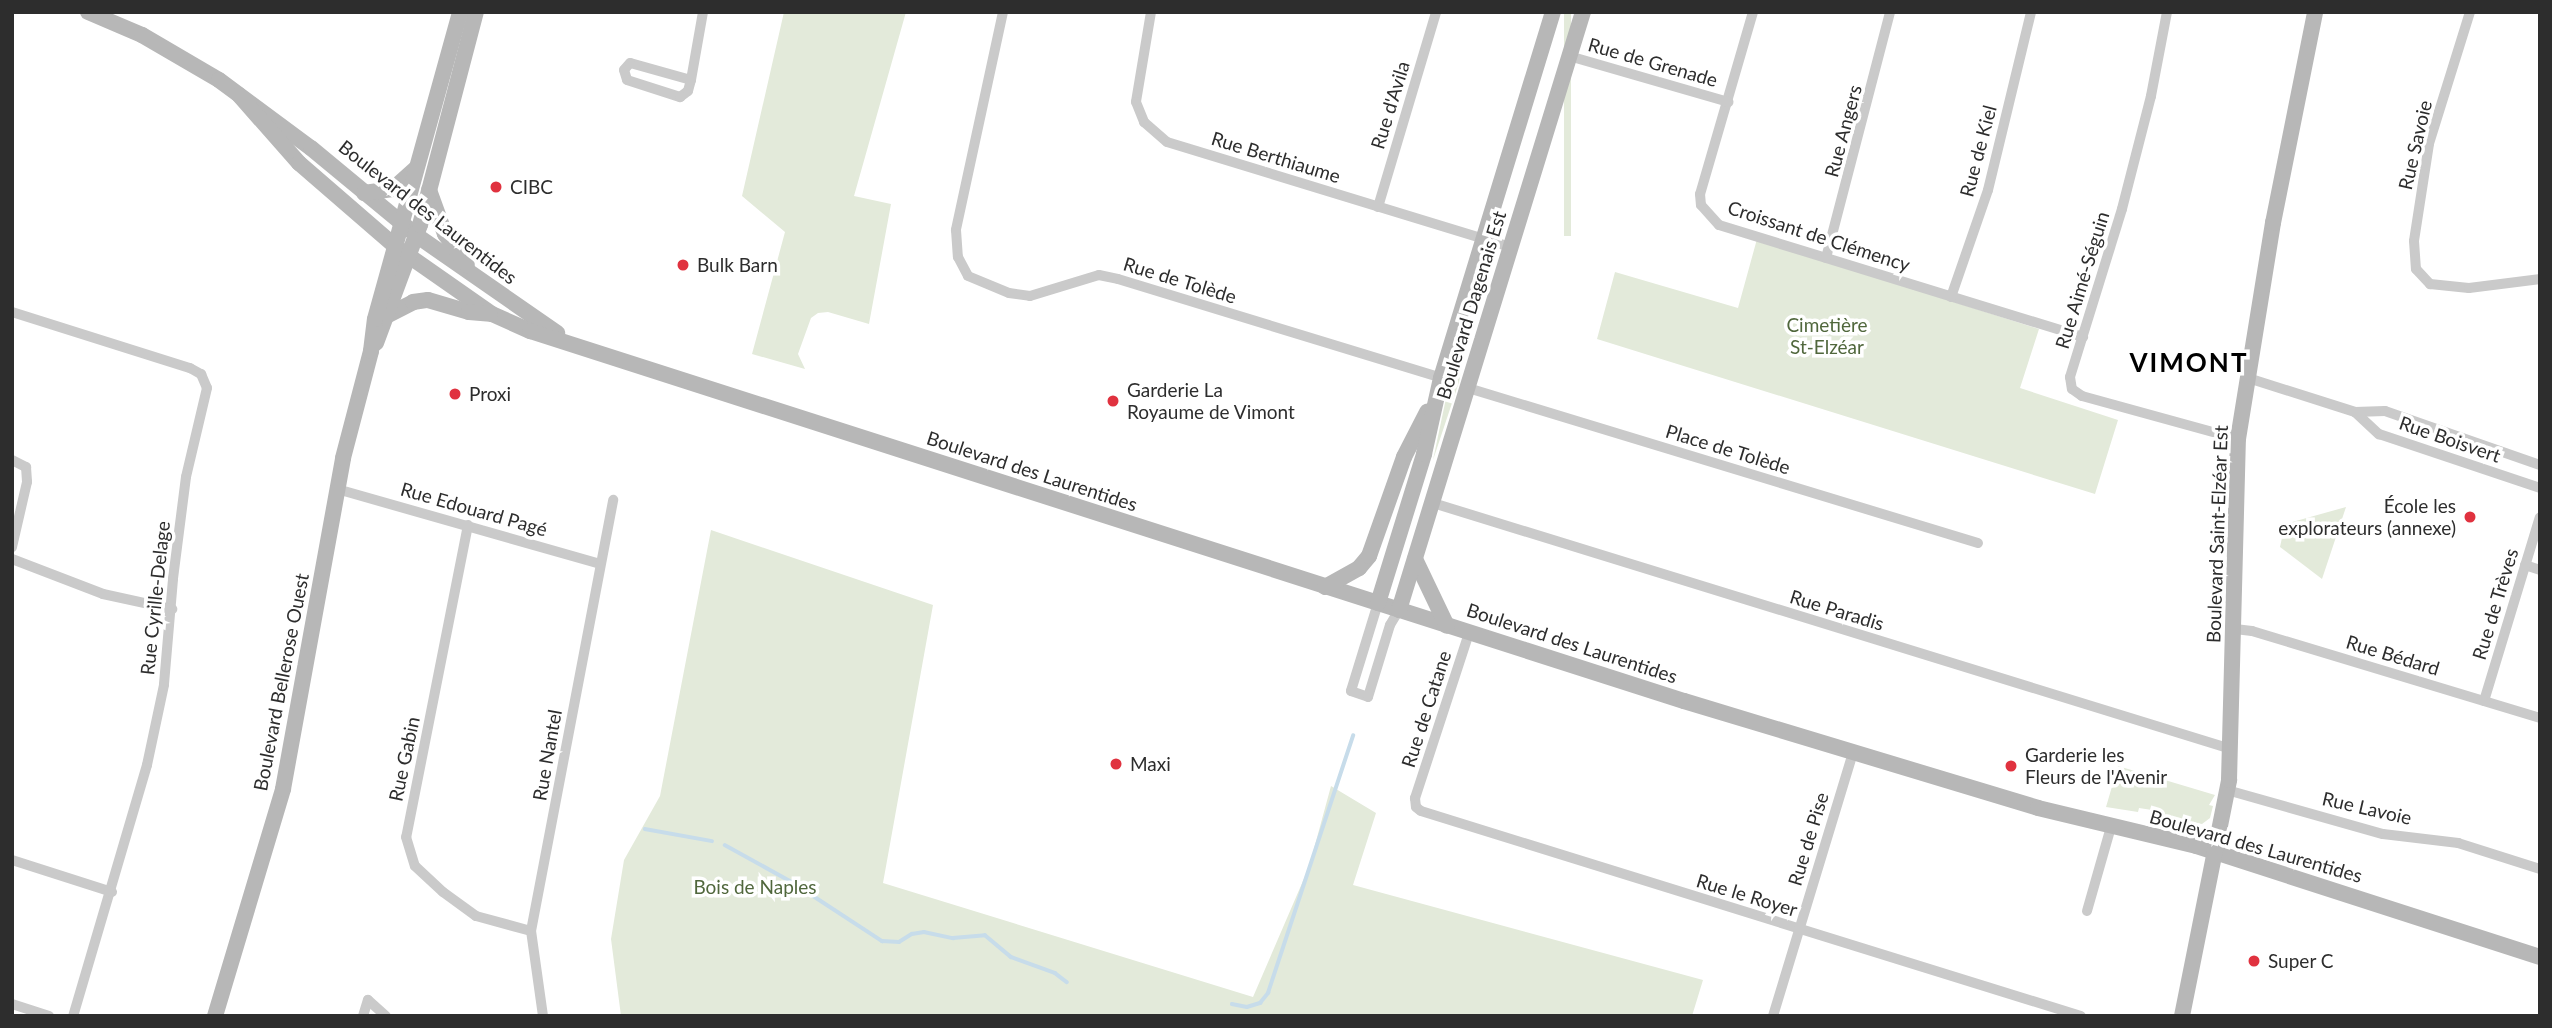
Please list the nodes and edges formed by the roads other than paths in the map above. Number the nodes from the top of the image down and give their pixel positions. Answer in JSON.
{"nodes":[{"id":1,"x":88,"y":12,"type":"edge"},
{"id":2,"x":460,"y":12,"type":"edge"},
{"id":3,"x":475,"y":12,"type":"edge"},
{"id":4,"x":703,"y":12,"type":"edge"},
{"id":5,"x":1003,"y":12,"type":"edge"},
{"id":6,"x":1151,"y":12,"type":"edge"},
{"id":7,"x":1436,"y":12,"type":"edge"},
{"id":8,"x":1553,"y":12,"type":"edge"},
{"id":9,"x":1583,"y":12,"type":"edge"},
{"id":10,"x":1753,"y":12,"type":"edge"},
{"id":11,"x":1891,"y":12,"type":"edge"},
{"id":12,"x":2031,"y":12,"type":"edge"},
{"id":13,"x":2167,"y":12,"type":"edge"},
{"id":14,"x":2315,"y":12,"type":"edge"},
{"id":15,"x":2470,"y":12,"type":"edge"},
{"id":16,"x":1569,"y":56,"type":"junction"},
{"id":17,"x":691,"y":80,"type":"junction"},
{"id":18,"x":239,"y":95,"type":"junction"},
{"id":19,"x":1728,"y":102,"type":"junction"},
{"id":20,"x":415,"y":169,"type":"junction"},
{"id":21,"x":429,"y":190,"type":"junction"},
{"id":22,"x":365,"y":193,"type":"junction"},
{"id":23,"x":1378,"y":207,"type":"junction"},
{"id":24,"x":403,"y":224,"type":"junction"},
{"id":25,"x":416,"y":235,"type":"junction"},
{"id":26,"x":1483,"y":239,"type":"junction"},
{"id":27,"x":1511,"y":247,"type":"junction"},
{"id":28,"x":402,"y":252,"type":"junction"},
{"id":29,"x":1826,"y":258,"type":"junction"},
{"id":30,"x":2540,"y":279,"type":"edge"},
{"id":31,"x":479,"y":280,"type":"junction"},
{"id":32,"x":1951,"y":297,"type":"junction"},
{"id":33,"x":12,"y":312,"type":"edge"},
{"id":34,"x":492,"y":314,"type":"junction"},
{"id":35,"x":388,"y":315,"type":"junction"},
{"id":36,"x":2082,"y":337,"type":"junction"},
{"id":37,"x":371,"y":351,"type":"junction"},
{"id":38,"x":597,"y":353,"type":"junction"},
{"id":39,"x":2248,"y":378,"type":"junction"},
{"id":40,"x":1439,"y":386,"type":"junction"},
{"id":41,"x":1468,"y":388,"type":"junction"},
{"id":42,"x":2355,"y":412,"type":"junction"},
{"id":43,"x":2238,"y":439,"type":"junction"},
{"id":44,"x":12,"y":460,"type":"edge"},
{"id":45,"x":2540,"y":465,"type":"edge"},
{"id":46,"x":2540,"y":488,"type":"edge"},
{"id":47,"x":337,"y":489,"type":"junction"},
{"id":48,"x":613,"y":500,"type":"dead end"},
{"id":49,"x":1433,"y":503,"type":"junction"},
{"id":50,"x":2540,"y":517,"type":"edge"},
{"id":51,"x":468,"y":525,"type":"junction"},
{"id":52,"x":1978,"y":543,"type":"dead end"},
{"id":53,"x":12,"y":547,"type":"edge"},
{"id":54,"x":12,"y":559,"type":"edge"},
{"id":55,"x":1415,"y":559,"type":"junction"},
{"id":56,"x":600,"y":564,"type":"junction"},
{"id":57,"x":2525,"y":565,"type":"junction"},
{"id":58,"x":2540,"y":570,"type":"edge"},
{"id":59,"x":1325,"y":586,"type":"junction"},
{"id":60,"x":1378,"y":603,"type":"junction"},
{"id":61,"x":172,"y":609,"type":"junction"},
{"id":62,"x":1399,"y":610,"type":"junction"},
{"id":63,"x":1447,"y":626,"type":"junction"},
{"id":64,"x":2235,"y":628,"type":"junction"},
{"id":65,"x":1469,"y":633,"type":"junction"},
{"id":66,"x":2484,"y":701,"type":"junction"},
{"id":67,"x":2540,"y":718,"type":"edge"},
{"id":68,"x":2231,"y":749,"type":"junction"},
{"id":69,"x":1853,"y":752,"type":"junction"},
{"id":70,"x":2227,"y":790,"type":"junction"},
{"id":71,"x":1416,"y":795,"type":"joint"},
{"id":72,"x":2111,"y":827,"type":"junction"},
{"id":73,"x":2215,"y":852,"type":"junction"},
{"id":74,"x":12,"y":860,"type":"edge"},
{"id":75,"x":2540,"y":869,"type":"edge"},
{"id":76,"x":112,"y":892,"type":"junction"},
{"id":77,"x":2087,"y":911,"type":"dead end"},
{"id":78,"x":1799,"y":929,"type":"junction"},
{"id":79,"x":531,"y":931,"type":"junction"},
{"id":80,"x":2540,"y":957,"type":"edge"},
{"id":81,"x":12,"y":1004,"type":"edge"},
{"id":82,"x":50,"y":1016,"type":"edge"},
{"id":83,"x":73,"y":1016,"type":"edge"},
{"id":84,"x":215,"y":1016,"type":"edge"},
{"id":85,"x":363,"y":1016,"type":"edge"},
{"id":86,"x":386,"y":1016,"type":"edge"},
{"id":87,"x":544,"y":1016,"type":"edge"},
{"id":88,"x":1773,"y":1016,"type":"edge"},
{"id":89,"x":2081,"y":1016,"type":"edge"},
{"id":90,"x":2182,"y":1016,"type":"edge"}],
"edges":[{"from":1,"to":18,"type":"main road","name":"Boulevard des Laurentides"},
{"from":2,"to":20,"type":"main road"},
{"from":3,"to":21,"type":"main road"},
{"from":4,"to":17,"type":"street"},
{"from":5,"to":40,"type":"street","name":"Rue de Tolède"},
{"from":6,"to":23,"type":"street","name":"Rue Berthiaume"},
{"from":7,"to":23,"type":"street","name":"Rue d'Avila"},
{"from":8,"to":26,"type":"main road","name":"Boulevard Dagenais Est"},
{"from":9,"to":16,"type":"main road","name":"Boulevard Dagenais Est"},
{"from":10,"to":19,"type":"street","name":"Croissant de Clémency"},
{"from":11,"to":29,"type":"street","name":"Rue Angers"},
{"from":12,"to":32,"type":"street","name":"Rue de Kiel"},
{"from":13,"to":36,"type":"street","name":"Rue Aimé-Séguin"},
{"from":14,"to":39,"type":"main road","name":"Boulevard Saint-Elzéar Est"},
{"from":15,"to":30,"type":"street","name":"Rue Savoie"},
{"from":16,"to":19,"type":"street","name":"Rue de Grenade"},
{"from":16,"to":27,"type":"main road","name":"Boulevard Dagenais Est"},
{"from":17,"to":17,"type":"street"},
{"from":18,"to":22,"type":"main road","name":"Boulevard des Laurentides"},
{"from":18,"to":28,"type":"main road","name":"Boulevard des Laurentides"},
{"from":19,"to":29,"type":"street","name":"Croissant de Clémency"},
{"from":20,"to":22,"type":"main road"},
{"from":20,"to":24,"type":"main road"},
{"from":21,"to":25,"type":"main road"},
{"from":21,"to":31,"type":"main road"},
{"from":22,"to":24,"type":"main road","name":"Boulevard des Laurentides"},
{"from":23,"to":26,"type":"street","name":"Rue Berthiaume"},
{"from":24,"to":25,"type":"main road","name":"Boulevard des Laurentides"},
{"from":24,"to":28,"type":"main road"},
{"from":25,"to":28,"type":"main road"},
{"from":25,"to":31,"type":"main road","name":"Boulevard des Laurentides"},
{"from":26,"to":27,"type":"street","name":"Rue Berthiaume"},
{"from":26,"to":40,"type":"main road","name":"Boulevard Dagenais Est"},
{"from":27,"to":41,"type":"main road","name":"Boulevard Dagenais Est"},
{"from":28,"to":34,"type":"main road","name":"Boulevard des Laurentides"},
{"from":28,"to":35,"type":"main road","name":"Boulevard Bellerose Ouest"},
{"from":28,"to":37,"type":"main road","name":"Boulevard Bellerose Ouest"},
{"from":29,"to":32,"type":"street","name":"Croissant de Clémency"},
{"from":31,"to":38,"type":"main road","name":"Boulevard des Laurentides"},
{"from":32,"to":36,"type":"street","name":"Croissant de Clémency"},
{"from":33,"to":61,"type":"street","name":"Rue Cyrille-Delage"},
{"from":34,"to":35,"type":"main road"},
{"from":34,"to":38,"type":"main road","name":"Boulevard des Laurentides"},
{"from":35,"to":37,"type":"main road","name":"Boulevard Bellerose Ouest"},
{"from":36,"to":43,"type":"street","name":"Rue Aimé-Séguin"},
{"from":37,"to":47,"type":"main road","name":"Boulevard Bellerose Ouest"},
{"from":38,"to":59,"type":"main road","name":"Boulevard des Laurentides"},
{"from":39,"to":42,"type":"street","name":"Rue Boisvert"},
{"from":39,"to":43,"type":"main road","name":"Boulevard Saint-Elzéar Est"},
{"from":40,"to":59,"type":"main road"},
{"from":40,"to":60,"type":"main road","name":"Boulevard Dagenais Est"},
{"from":41,"to":49,"type":"main road","name":"Boulevard Dagenais Est"},
{"from":41,"to":52,"type":"street","name":"Place de Tolède"},
{"from":42,"to":45,"type":"street","name":"Rue Boisvert"},
{"from":42,"to":46,"type":"street","name":"Rue Boisvert"},
{"from":43,"to":64,"type":"main road","name":"Boulevard Saint-Elzéar Est"},
{"from":44,"to":53,"type":"street"},
{"from":47,"to":51,"type":"street","name":"Rue Edouard Pagé"},
{"from":47,"to":84,"type":"main road","name":"Boulevard Bellerose Ouest"},
{"from":48,"to":56,"type":"street","name":"Rue Nantel"},
{"from":49,"to":55,"type":"main road","name":"Boulevard Dagenais Est"},
{"from":49,"to":68,"type":"street","name":"Rue Paradis"},
{"from":50,"to":57,"type":"street","name":"Rue de Trèves"},
{"from":51,"to":56,"type":"street","name":"Rue Edouard Pagé"},
{"from":51,"to":79,"type":"street","name":"Rue Gabin"},
{"from":54,"to":61,"type":"street"},
{"from":55,"to":62,"type":"main road","name":"Boulevard Dagenais Est"},
{"from":55,"to":63,"type":"main road"},
{"from":56,"to":79,"type":"street","name":"Rue Nantel"},
{"from":57,"to":58,"type":"street"},
{"from":57,"to":66,"type":"street","name":"Rue de Trèves"},
{"from":59,"to":60,"type":"main road","name":"Boulevard des Laurentides"},
{"from":60,"to":62,"type":"main road","name":"Boulevard des Laurentides"},
{"from":60,"to":62,"type":"street"},
{"from":61,"to":76,"type":"street","name":"Rue Cyrille-Delage"},
{"from":62,"to":63,"type":"main road","name":"Boulevard des Laurentides"},
{"from":63,"to":65,"type":"main road","name":"Boulevard des Laurentides"},
{"from":64,"to":66,"type":"street","name":"Rue Bédard"},
{"from":64,"to":68,"type":"main road","name":"Boulevard Saint-Elzéar Est"},
{"from":65,"to":69,"type":"main road","name":"Boulevard des Laurentides"},
{"from":65,"to":71,"type":"street","name":"Rue de Catane"},
{"from":66,"to":67,"type":"street","name":"Rue Bédard"},
{"from":68,"to":70,"type":"main road","name":"Boulevard Saint-Elzéar Est"},
{"from":69,"to":72,"type":"main road","name":"Boulevard des Laurentides"},
{"from":69,"to":78,"type":"street","name":"Rue de Pise"},
{"from":70,"to":73,"type":"main road","name":"Boulevard Saint-Elzéar Est"},
{"from":70,"to":75,"type":"street","name":"Rue Lavoie"},
{"from":71,"to":78,"type":"street","name":"Rue le Royer"},
{"from":72,"to":73,"type":"main road","name":"Boulevard des Laurentides"},
{"from":72,"to":77,"type":"street"},
{"from":73,"to":80,"type":"main road","name":"Boulevard des Laurentides"},
{"from":73,"to":90,"type":"main road","name":"Boulevard Saint-Elzéar Est"},
{"from":74,"to":76,"type":"street"},
{"from":76,"to":83,"type":"street","name":"Rue Cyrille-Delage"},
{"from":78,"to":88,"type":"street","name":"Rue de Pise"},
{"from":78,"to":89,"type":"street","name":"Rue le Royer"},
{"from":79,"to":87,"type":"street","name":"Rue Nantel"},
{"from":81,"to":82,"type":"street"},
{"from":85,"to":86,"type":"street"}]}
